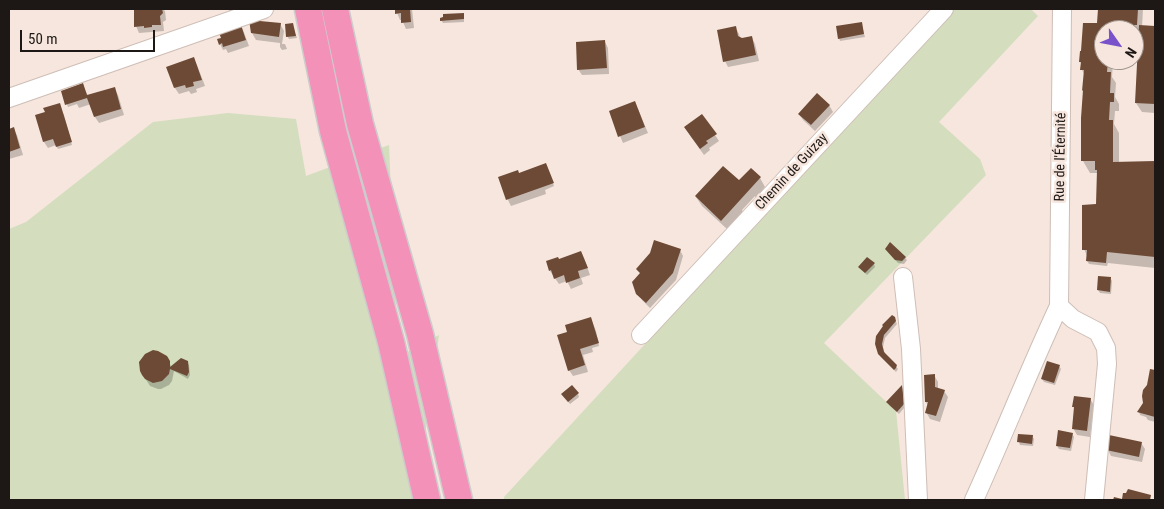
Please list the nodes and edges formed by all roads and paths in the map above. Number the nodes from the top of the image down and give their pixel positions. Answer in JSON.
{"nodes":[{"id":1,"x":264,"y":9,"type":"edge"},
{"id":2,"x":308,"y":9,"type":"edge"},
{"id":3,"x":335,"y":9,"type":"edge"},
{"id":4,"x":944,"y":9,"type":"edge"},
{"id":5,"x":1062,"y":9,"type":"edge"},
{"id":6,"x":9,"y":98,"type":"edge"},
{"id":7,"x":903,"y":277,"type":"dead end"},
{"id":8,"x":1059,"y":306,"type":"junction"},
{"id":9,"x":641,"y":336,"type":"dead end"},
{"id":10,"x":427,"y":500,"type":"edge"},
{"id":11,"x":458,"y":500,"type":"edge"},
{"id":12,"x":918,"y":500,"type":"edge"},
{"id":13,"x":974,"y":500,"type":"edge"},
{"id":14,"x":1094,"y":500,"type":"edge"}],
"edges":[{"from":1,"to":6,"type":"street"},
{"from":2,"to":10,"type":"highway"},
{"from":3,"to":11,"type":"highway"},
{"from":4,"to":9,"type":"street","name":"Chemin de Guizay"},
{"from":5,"to":8,"type":"street","name":"Rue de l'Éternité"},
{"from":7,"to":12,"type":"street"},
{"from":8,"to":13,"type":"street","name":"Rue de l'Éternité"},
{"from":8,"to":14,"type":"street"}]}
